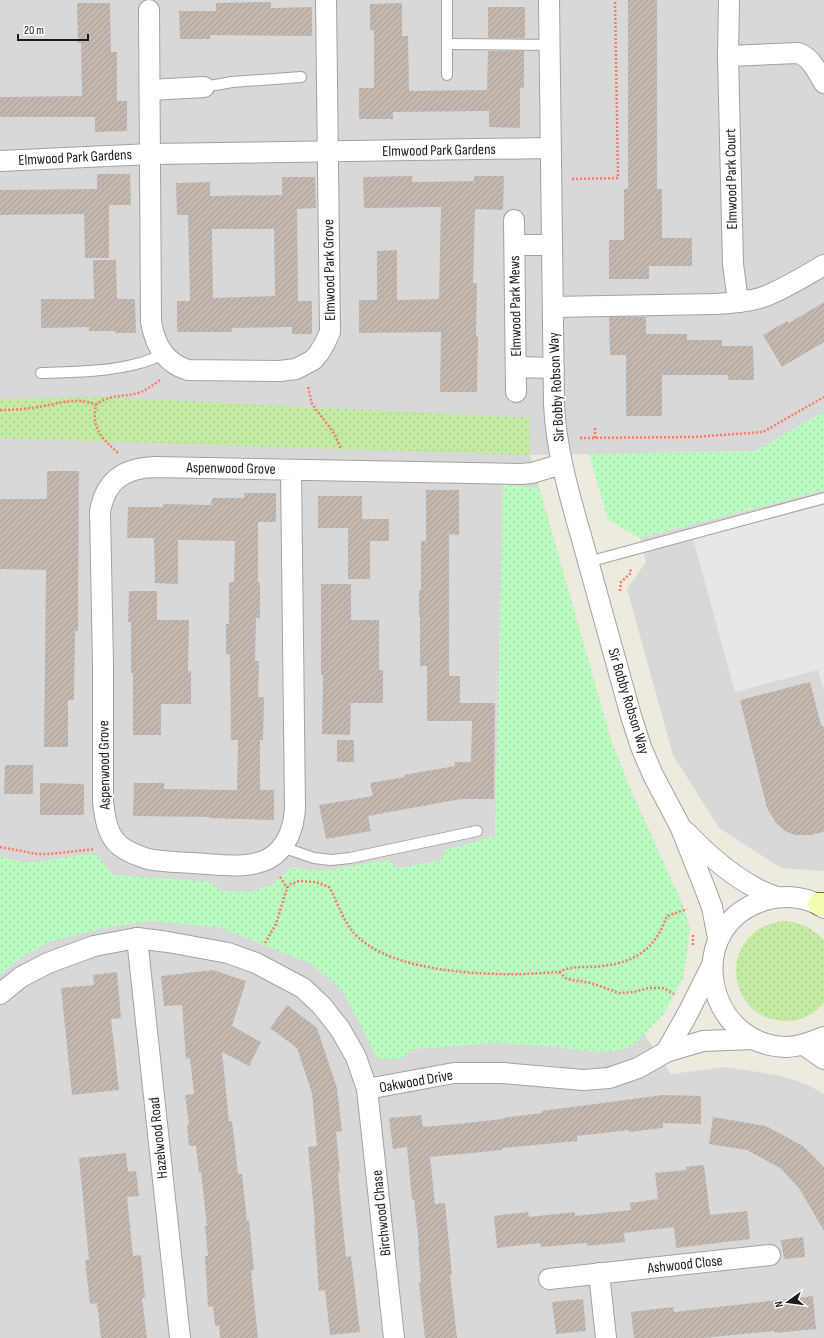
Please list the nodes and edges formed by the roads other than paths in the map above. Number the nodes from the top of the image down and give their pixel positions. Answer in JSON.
{"nodes":[{"id":1,"x":326,"y":0,"type":"edge"},
{"id":2,"x":550,"y":0,"type":"edge"},
{"id":3,"x":729,"y":0,"type":"edge"},
{"id":4,"x":446,"y":1,"type":"dead end"},
{"id":5,"x":149,"y":10,"type":"dead end"},
{"id":6,"x":447,"y":44,"type":"junction"},
{"id":7,"x":550,"y":45,"type":"junction"},
{"id":8,"x":728,"y":56,"type":"junction"},
{"id":9,"x":447,"y":75,"type":"dead end"},
{"id":10,"x":300,"y":77,"type":"dead end"},
{"id":11,"x":824,"y":83,"type":"edge"},
{"id":12,"x":204,"y":88,"type":"joint"},
{"id":13,"x":150,"y":90,"type":"junction"},
{"id":14,"x":550,"y":148,"type":"junction"},
{"id":15,"x":328,"y":152,"type":"junction"},
{"id":16,"x":151,"y":154,"type":"junction"},
{"id":17,"x":0,"y":161,"type":"edge"},
{"id":18,"x":514,"y":220,"type":"dead end"},
{"id":19,"x":514,"y":245,"type":"junction"},
{"id":20,"x":552,"y":245,"type":"junction"},
{"id":21,"x":824,"y":265,"type":"edge"},
{"id":22,"x":738,"y":302,"type":"junction"},
{"id":23,"x":553,"y":307,"type":"junction"},
{"id":24,"x":170,"y":360,"type":"junction"},
{"id":25,"x":516,"y":367,"type":"junction"},
{"id":26,"x":554,"y":368,"type":"junction"},
{"id":27,"x":41,"y":373,"type":"dead end"},
{"id":28,"x":516,"y":392,"type":"dead end"},
{"id":29,"x":562,"y":464,"type":"junction"},
{"id":30,"x":291,"y":470,"type":"junction"},
{"id":31,"x":824,"y":498,"type":"edge"},
{"id":32,"x":588,"y":562,"type":"junction"},
{"id":33,"x":680,"y":826,"type":"junction"},
{"id":34,"x":477,"y":831,"type":"dead end"},
{"id":35,"x":282,"y":847,"type":"junction"},
{"id":36,"x":777,"y":897,"type":"junction"},
{"id":37,"x":822,"y":905,"type":"edge"},
{"id":38,"x":137,"y":938,"type":"junction"},
{"id":39,"x":718,"y":938,"type":"junction"},
{"id":40,"x":712,"y":965,"type":"junction"},
{"id":41,"x":0,"y":994,"type":"edge"},
{"id":42,"x":824,"y":1037,"type":"edge"},
{"id":43,"x":753,"y":1039,"type":"junction"},
{"id":44,"x":804,"y":1045,"type":"junction"},
{"id":45,"x":666,"y":1052,"type":"junction"},
{"id":46,"x":824,"y":1059,"type":"edge"},
{"id":47,"x":367,"y":1089,"type":"junction"},
{"id":48,"x":770,"y":1255,"type":"dead end"},
{"id":49,"x":599,"y":1273,"type":"junction"},
{"id":50,"x":549,"y":1278,"type":"dead end"},
{"id":51,"x":180,"y":1338,"type":"edge"},
{"id":52,"x":394,"y":1338,"type":"edge"},
{"id":53,"x":606,"y":1338,"type":"edge"}],
"edges":[{"from":1,"to":15,"type":"street"},
{"from":2,"to":7,"type":"street","name":"Sir Bobby Robson Way"},
{"from":3,"to":8,"type":"street","name":"Elmwood Park Court"},
{"from":4,"to":6,"type":"lane"},
{"from":5,"to":13,"type":"street","name":"Elmwood Park Gardens"},
{"from":6,"to":7,"type":"lane"},
{"from":6,"to":9,"type":"lane"},
{"from":7,"to":14,"type":"street","name":"Sir Bobby Robson Way"},
{"from":8,"to":11,"type":"street"},
{"from":8,"to":22,"type":"street","name":"Elmwood Park Court"},
{"from":10,"to":12,"type":"lane"},
{"from":12,"to":13,"type":"street"},
{"from":13,"to":16,"type":"street","name":"Elmwood Park Gardens"},
{"from":14,"to":15,"type":"street","name":"Elmwood Park Gardens"},
{"from":14,"to":20,"type":"street","name":"Sir Bobby Robson Way"},
{"from":15,"to":16,"type":"street","name":"Elmwood Park Gardens"},
{"from":15,"to":24,"type":"street","name":"Elmwood Park Grove"},
{"from":16,"to":17,"type":"street","name":"Elmwood Park Gardens"},
{"from":16,"to":24,"type":"street"},
{"from":18,"to":19,"type":"street","name":"Elmwood Park Mews"},
{"from":19,"to":20,"type":"street","name":"Elmwood Park Mews"},
{"from":19,"to":25,"type":"street","name":"Elmwood Park Mews"},
{"from":20,"to":23,"type":"street","name":"Sir Bobby Robson Way"},
{"from":21,"to":22,"type":"street"},
{"from":22,"to":23,"type":"street"},
{"from":23,"to":26,"type":"street","name":"Sir Bobby Robson Way"},
{"from":24,"to":27,"type":"lane"},
{"from":25,"to":26,"type":"street","name":"Elmwood Park Mews"},
{"from":25,"to":28,"type":"street","name":"Elmwood Park Mews"},
{"from":26,"to":29,"type":"street","name":"Sir Bobby Robson Way"},
{"from":29,"to":30,"type":"street","name":"Aspenwood Grove"},
{"from":29,"to":32,"type":"street","name":"Sir Bobby Robson Way"},
{"from":30,"to":35,"type":"street","name":"Aspenwood Grove"},
{"from":30,"to":35,"type":"street","name":"Aspenwood Grove"},
{"from":31,"to":32,"type":"lane"},
{"from":32,"to":33,"type":"street","name":"Sir Bobby Robson Way"},
{"from":33,"to":36,"type":"street","name":"Sir Bobby Robson Way"},
{"from":33,"to":39,"type":"street","name":"Sir Bobby Robson Way"},
{"from":34,"to":35,"type":"lane"},
{"from":36,"to":37,"type":"street"},
{"from":36,"to":39,"type":"street"},
{"from":38,"to":41,"type":"street","name":"Oakwood Drive"},
{"from":38,"to":47,"type":"street","name":"Oakwood Drive"},
{"from":38,"to":51,"type":"street","name":"Hazelwood Road"},
{"from":39,"to":40,"type":"street"},
{"from":40,"to":43,"type":"street"},
{"from":40,"to":45,"type":"street"},
{"from":42,"to":44,"type":"street"},
{"from":43,"to":44,"type":"street"},
{"from":43,"to":45,"type":"street","name":"Oakwood Drive"},
{"from":44,"to":46,"type":"street"},
{"from":45,"to":47,"type":"street","name":"Oakwood Drive"},
{"from":47,"to":52,"type":"street","name":"Birchwood Chase"},
{"from":48,"to":49,"type":"street","name":"Ashwood Close"},
{"from":49,"to":50,"type":"street","name":"Ashwood Close"},
{"from":49,"to":53,"type":"street"}]}
